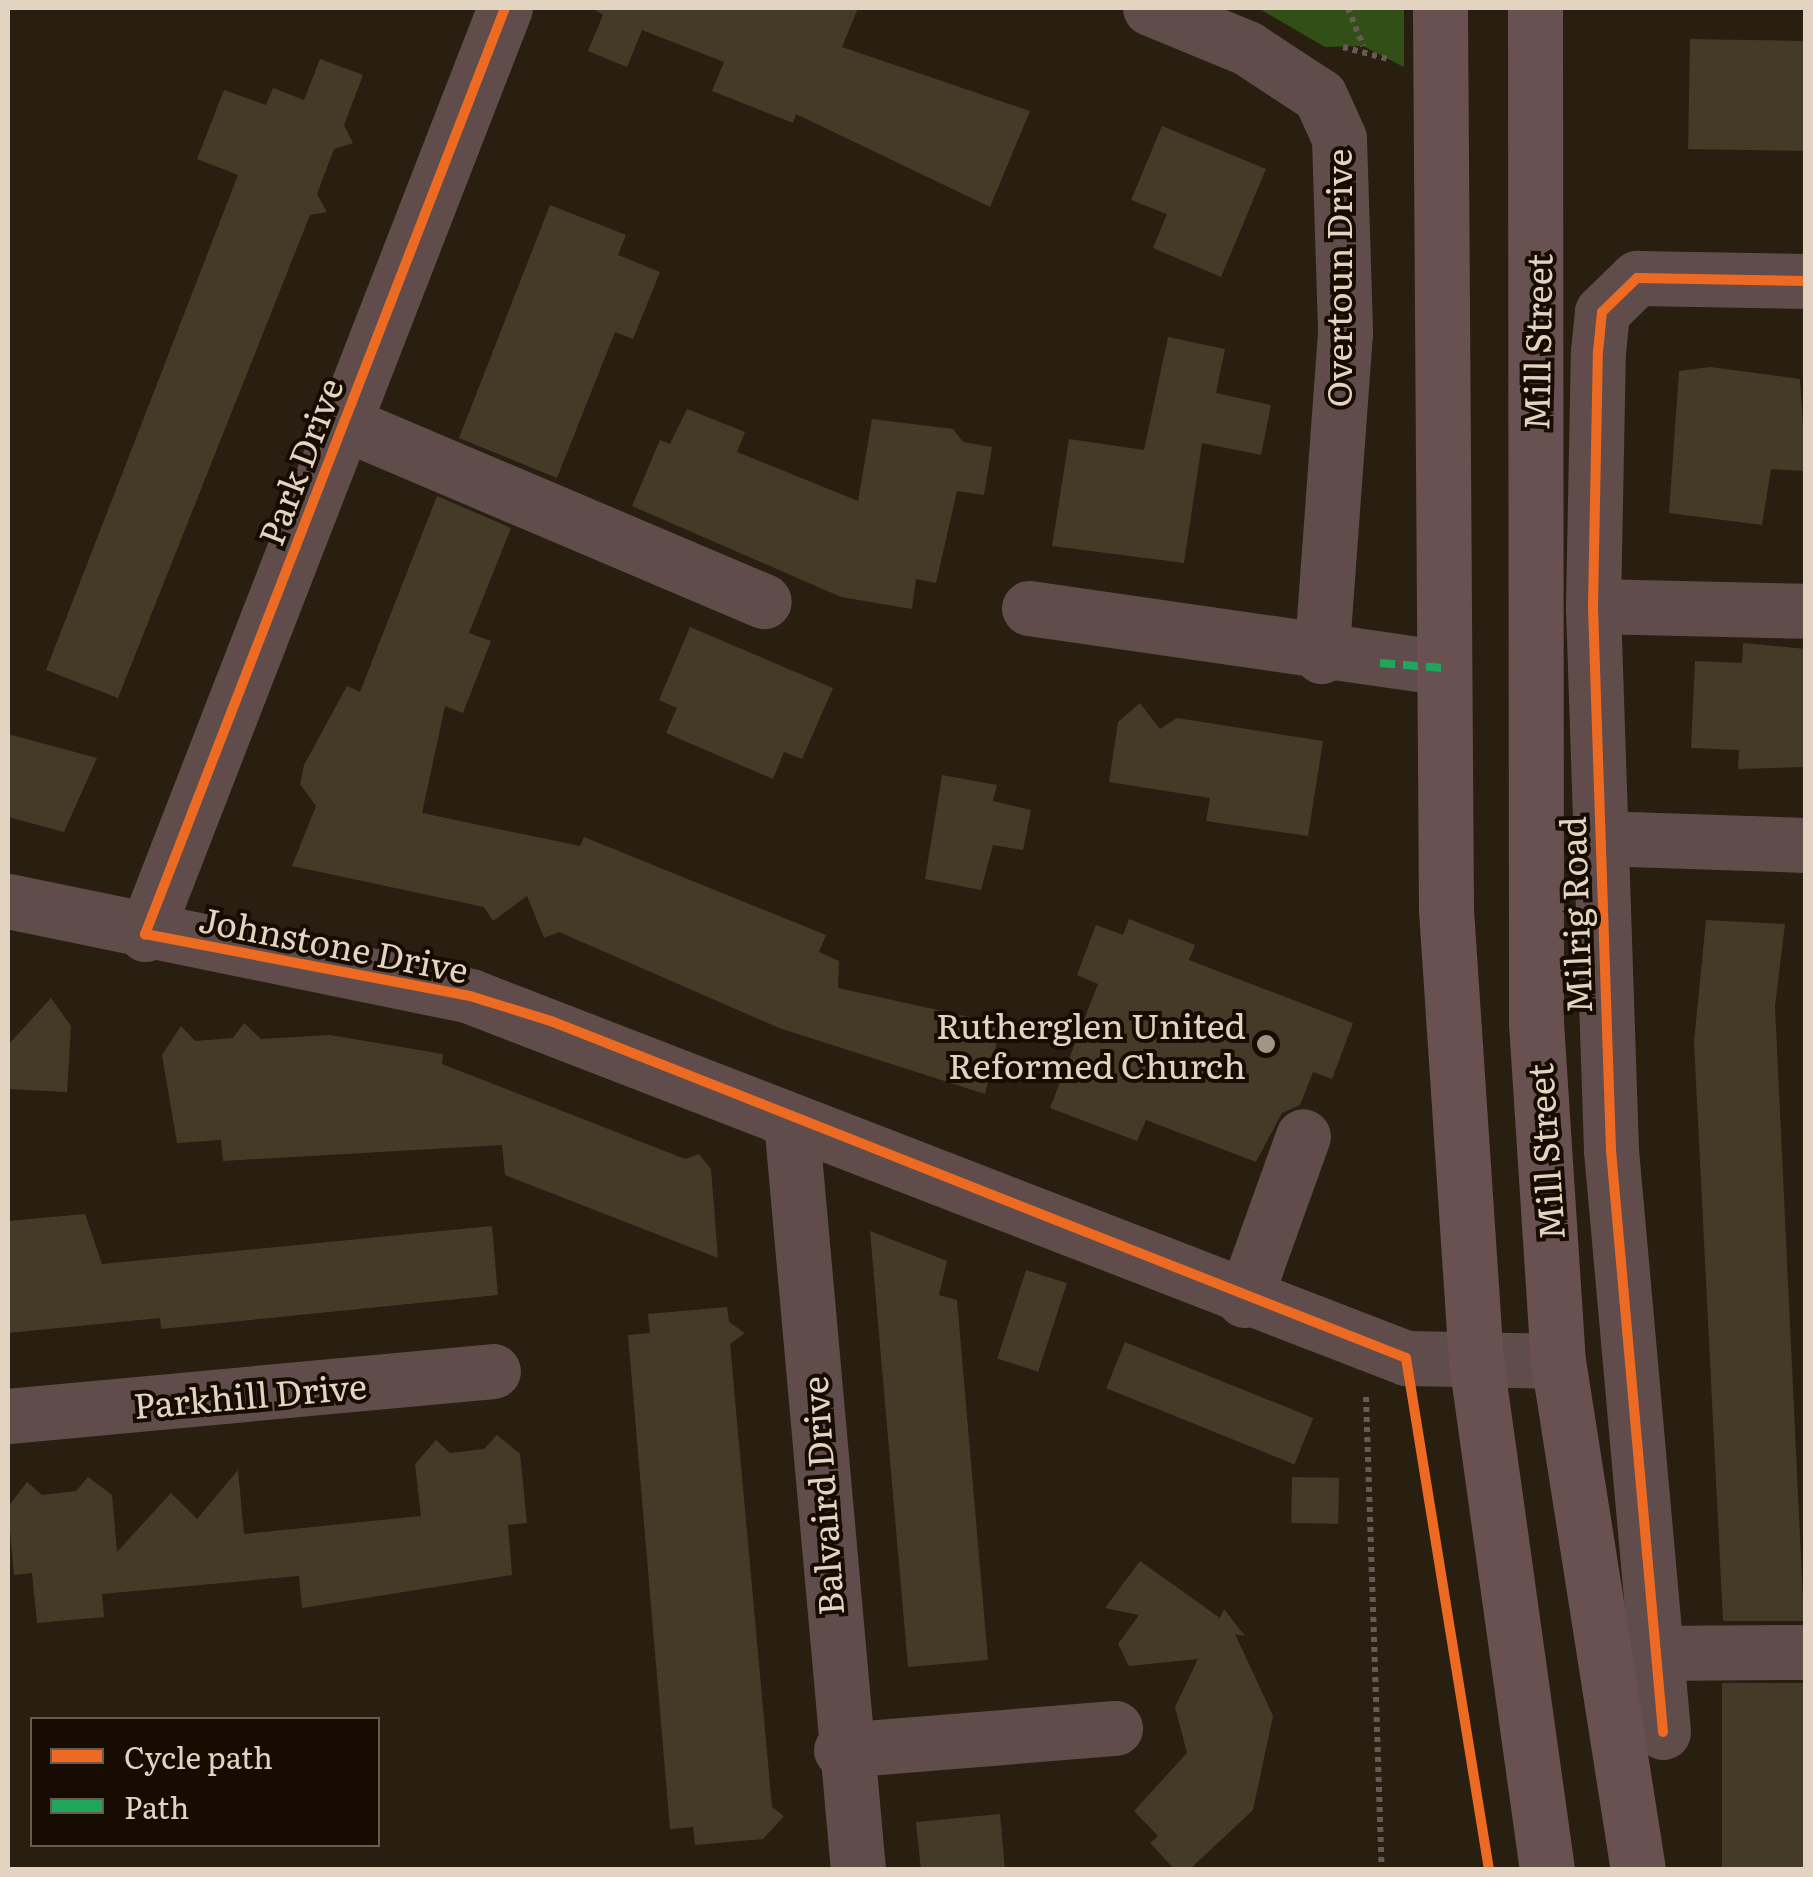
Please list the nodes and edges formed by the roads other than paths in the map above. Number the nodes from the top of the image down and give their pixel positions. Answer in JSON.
{"nodes":[{"id":1,"x":505,"y":8,"type":"edge"},
{"id":2,"x":1150,"y":8,"type":"edge"},
{"id":3,"x":1440,"y":8,"type":"edge"},
{"id":4,"x":1534,"y":8,"type":"edge"},
{"id":5,"x":1806,"y":282,"type":"edge"},
{"id":6,"x":344,"y":423,"type":"junction"},
{"id":7,"x":764,"y":601,"type":"dead end"},
{"id":8,"x":1593,"y":606,"type":"junction"},
{"id":9,"x":1029,"y":608,"type":"dead end"},
{"id":10,"x":1806,"y":611,"type":"edge"},
{"id":11,"x":1322,"y":656,"type":"junction"},
{"id":12,"x":1442,"y":668,"type":"junction"},
{"id":13,"x":1598,"y":838,"type":"junction"},
{"id":14,"x":1806,"y":845,"type":"edge"},
{"id":15,"x":8,"y":901,"type":"edge"},
{"id":16,"x":145,"y":934,"type":"junction"},
{"id":17,"x":791,"y":1121,"type":"junction"},
{"id":18,"x":1303,"y":1136,"type":"dead end"},
{"id":19,"x":1244,"y":1300,"type":"junction"},
{"id":20,"x":1476,"y":1361,"type":"junction"},
{"id":21,"x":1558,"y":1361,"type":"junction"},
{"id":22,"x":493,"y":1371,"type":"dead end"},
{"id":23,"x":8,"y":1416,"type":"edge"},
{"id":24,"x":1806,"y":1652,"type":"edge"},
{"id":25,"x":1652,"y":1653,"type":"junction"},
{"id":26,"x":1115,"y":1728,"type":"dead end"},
{"id":27,"x":1663,"y":1732,"type":"dead end"},
{"id":28,"x":841,"y":1750,"type":"junction"},
{"id":29,"x":858,"y":1870,"type":"edge"},
{"id":30,"x":1546,"y":1870,"type":"edge"},
{"id":31,"x":1638,"y":1870,"type":"edge"}],
"edges":[{"from":1,"to":6,"type":"street","name":"Park Drive"},
{"from":2,"to":11,"type":"street","name":"Overtoun Drive"},
{"from":3,"to":12,"type":"main road"},
{"from":4,"to":21,"type":"main road","name":"Mill Street"},
{"from":5,"to":8,"type":"street","name":"Milrig Road"},
{"from":6,"to":7,"type":"street"},
{"from":6,"to":16,"type":"street","name":"Park Drive"},
{"from":8,"to":10,"type":"street"},
{"from":8,"to":13,"type":"street","name":"Milrig Road"},
{"from":9,"to":11,"type":"street"},
{"from":11,"to":12,"type":"street"},
{"from":12,"to":20,"type":"main road"},
{"from":13,"to":14,"type":"street"},
{"from":13,"to":25,"type":"street","name":"Milrig Road"},
{"from":15,"to":16,"type":"street","name":"Johnstone Drive"},
{"from":16,"to":17,"type":"street","name":"Johnstone Drive"},
{"from":17,"to":19,"type":"street","name":"Johnstone Drive"},
{"from":17,"to":28,"type":"street","name":"Balvaird Drive"},
{"from":18,"to":19,"type":"street"},
{"from":19,"to":20,"type":"street","name":"Johnstone Drive"},
{"from":20,"to":21,"type":"street","name":"Johnstone Drive"},
{"from":20,"to":30,"type":"main road"},
{"from":21,"to":31,"type":"main road","name":"Mill Street"},
{"from":22,"to":23,"type":"street","name":"Parkhill Drive"},
{"from":24,"to":25,"type":"street"},
{"from":25,"to":27,"type":"street","name":"Milrig Road"},
{"from":26,"to":28,"type":"street"},
{"from":28,"to":29,"type":"street","name":"Balvaird Drive"}]}
